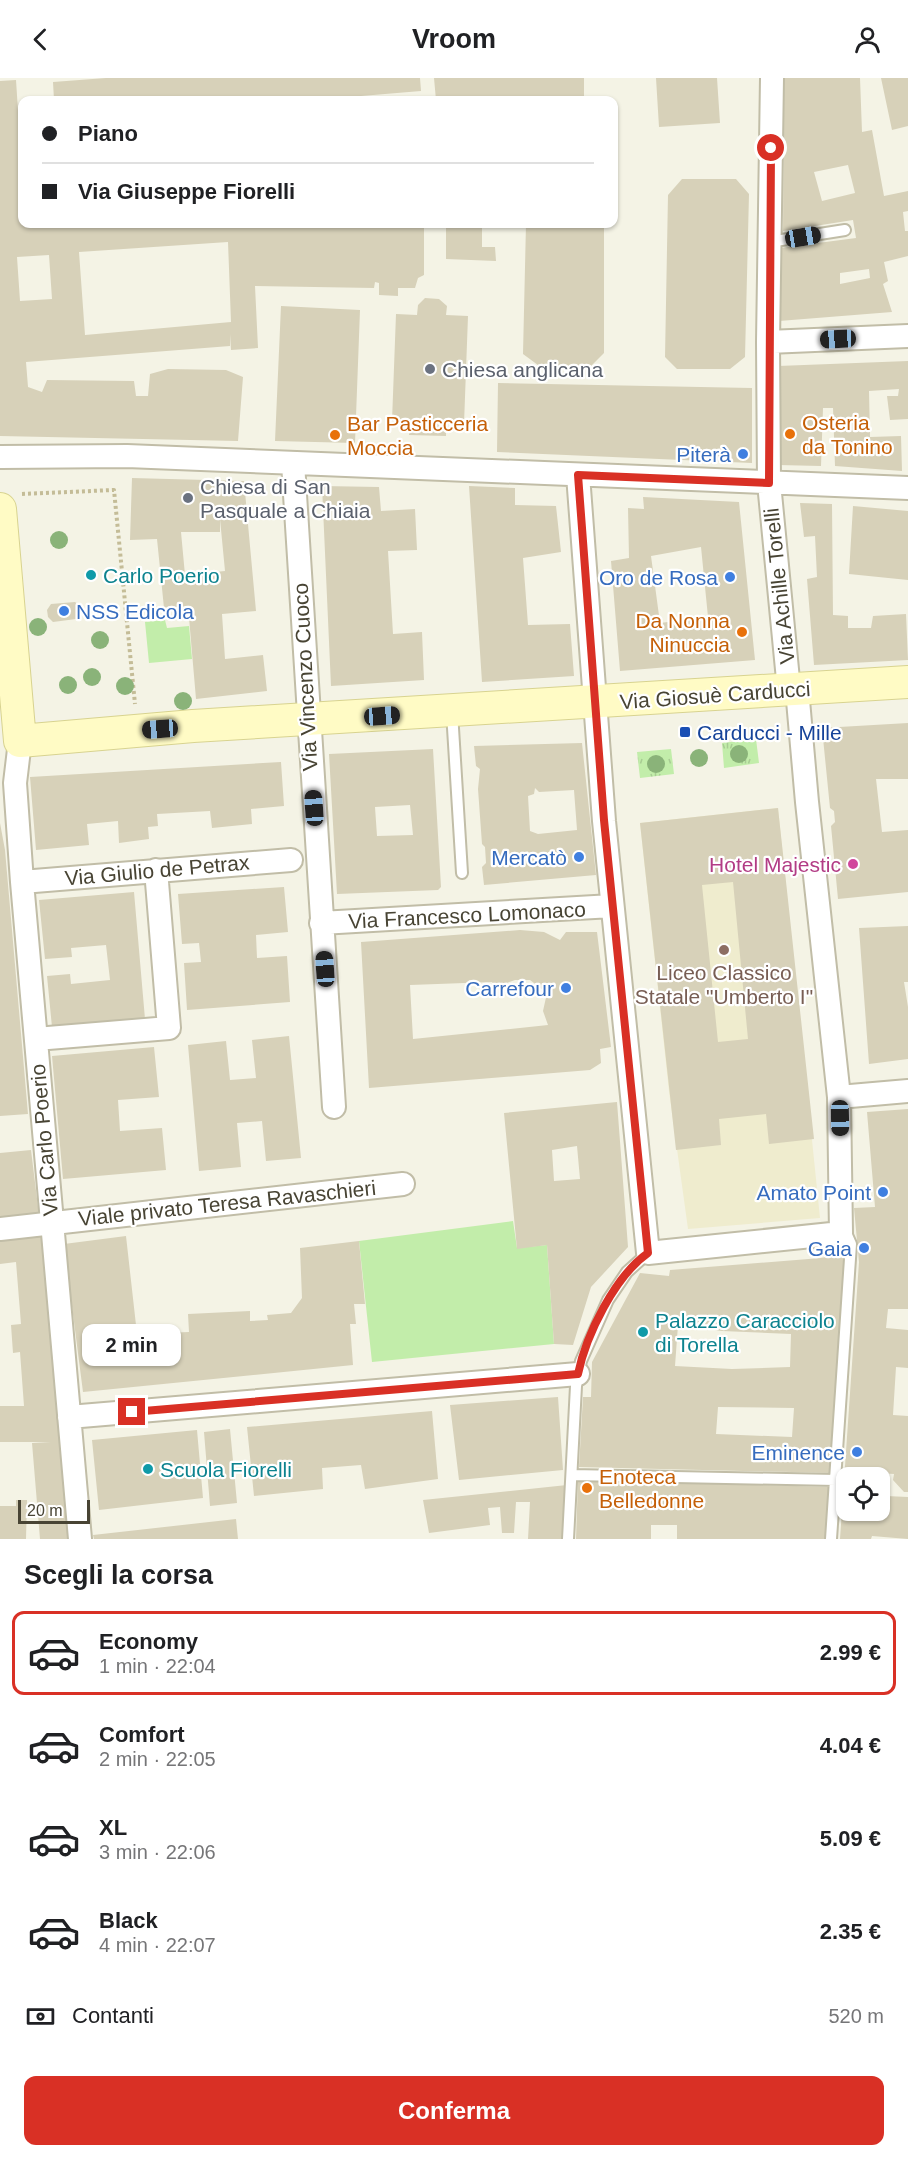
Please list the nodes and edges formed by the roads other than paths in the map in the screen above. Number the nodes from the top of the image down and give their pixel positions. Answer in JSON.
{"nodes":[{"id":1,"x":772,"y":78,"type":"edge"},
{"id":2,"x":845,"y":230,"type":"dead end"},
{"id":3,"x":769,"y":242,"type":"junction"},
{"id":4,"x":908,"y":336,"type":"edge"},
{"id":5,"x":768,"y":342,"type":"junction"},
{"id":6,"x":0,"y":457,"type":"edge"},
{"id":7,"x":293,"y":463,"type":"junction"},
{"id":8,"x":578,"y":475,"type":"junction"},
{"id":9,"x":769,"y":483,"type":"junction"},
{"id":10,"x":908,"y":488,"type":"edge"},
{"id":11,"x":8,"y":501,"type":"edge"},
{"id":12,"x":7,"y":671,"type":"edge"},
{"id":13,"x":908,"y":682,"type":"edge"},
{"id":14,"x":793,"y":689,"type":"junction"},
{"id":15,"x":595,"y":703,"type":"junction"},
{"id":16,"x":452,"y":712,"type":"junction"},
{"id":17,"x":308,"y":720,"type":"junction"},
{"id":18,"x":20,"y":741,"type":"junction"},
{"id":19,"x":291,"y":860,"type":"dead end"},
{"id":20,"x":156,"y":870,"type":"junction"},
{"id":21,"x":462,"y":873,"type":"dead end"},
{"id":22,"x":22,"y":882,"type":"junction"},
{"id":23,"x":612,"y":906,"type":"junction"},
{"id":24,"x":321,"y":923,"type":"junction"},
{"id":25,"x":36,"y":1040,"type":"junction"},
{"id":26,"x":908,"y":1091,"type":"edge"},
{"id":27,"x":839,"y":1097,"type":"junction"},
{"id":28,"x":334,"y":1107,"type":"dead end"},
{"id":29,"x":403,"y":1184,"type":"dead end"},
{"id":30,"x":51,"y":1223,"type":"junction"},
{"id":31,"x":0,"y":1229,"type":"edge"},
{"id":32,"x":842,"y":1233,"type":"junction"},
{"id":33,"x":648,"y":1253,"type":"junction"},
{"id":34,"x":578,"y":1374,"type":"junction"},
{"id":35,"x":69,"y":1417,"type":"junction"},
{"id":36,"x":837,"y":1467,"type":"edge"},
{"id":37,"x":572,"y":1475,"type":"junction"},
{"id":38,"x":836,"y":1480,"type":"joint"},
{"id":39,"x":80,"y":1539,"type":"edge"},
{"id":40,"x":568,"y":1539,"type":"edge"},
{"id":41,"x":831,"y":1539,"type":"edge"}],
"edges":[{"from":1,"to":3,"type":"street","name":"Via Achille Torelli"},
{"from":2,"to":3,"type":"lane"},
{"from":3,"to":5,"type":"street","name":"Via Achille Torelli"},
{"from":4,"to":5,"type":"street"},
{"from":5,"to":9,"type":"street","name":"Via Achille Torelli"},
{"from":6,"to":7,"type":"street"},
{"from":7,"to":8,"type":"street"},
{"from":7,"to":17,"type":"street","name":"Via Vincenzo Cuoco"},
{"from":8,"to":9,"type":"street"},
{"from":8,"to":15,"type":"street"},
{"from":9,"to":10,"type":"street"},
{"from":9,"to":14,"type":"street","name":"Via Achille Torelli"},
{"from":11,"to":12,"type":"street"},
{"from":12,"to":18,"type":"street"},
{"from":13,"to":14,"type":"street","name":"Via Giosuè Carducci"},
{"from":14,"to":15,"type":"street","name":"Via Giosuè Carducci"},
{"from":14,"to":27,"type":"street","name":"Via Achille Torelli"},
{"from":15,"to":16,"type":"street","name":"Via Giosuè Carducci"},
{"from":15,"to":23,"type":"street"},
{"from":16,"to":17,"type":"street","name":"Via Giosuè Carducci"},
{"from":16,"to":21,"type":"lane"},
{"from":17,"to":18,"type":"street","name":"Via Giosuè Carducci"},
{"from":17,"to":24,"type":"street","name":"Via Vincenzo Cuoco"},
{"from":18,"to":22,"type":"street","name":"Via Carlo Poerio"},
{"from":19,"to":20,"type":"street","name":"Via Giulio de Petrax"},
{"from":20,"to":22,"type":"street","name":"Via Giulio de Petrax"},
{"from":20,"to":25,"type":"street"},
{"from":22,"to":25,"type":"street","name":"Via Carlo Poerio"},
{"from":23,"to":24,"type":"street","name":"Via Francesco Lomonaco"},
{"from":23,"to":33,"type":"street"},
{"from":24,"to":28,"type":"street","name":"Via Vincenzo Cuoco"},
{"from":25,"to":30,"type":"street","name":"Via Carlo Poerio"},
{"from":26,"to":27,"type":"street"},
{"from":27,"to":32,"type":"street","name":"Via Achille Torelli"},
{"from":29,"to":30,"type":"street","name":"Viale privato Teresa Ravaschieri"},
{"from":30,"to":31,"type":"street","name":"Viale privato Teresa Ravaschieri"},
{"from":30,"to":35,"type":"street","name":"Via Carlo Poerio"},
{"from":32,"to":33,"type":"street"},
{"from":32,"to":36,"type":"lane"},
{"from":33,"to":34,"type":"lane"},
{"from":34,"to":35,"type":"street"},
{"from":34,"to":37,"type":"lane"},
{"from":35,"to":39,"type":"street","name":"Via Carlo Poerio"},
{"from":37,"to":38,"type":"lane"},
{"from":37,"to":40,"type":"lane"},
{"from":38,"to":41,"type":"lane"}]}
